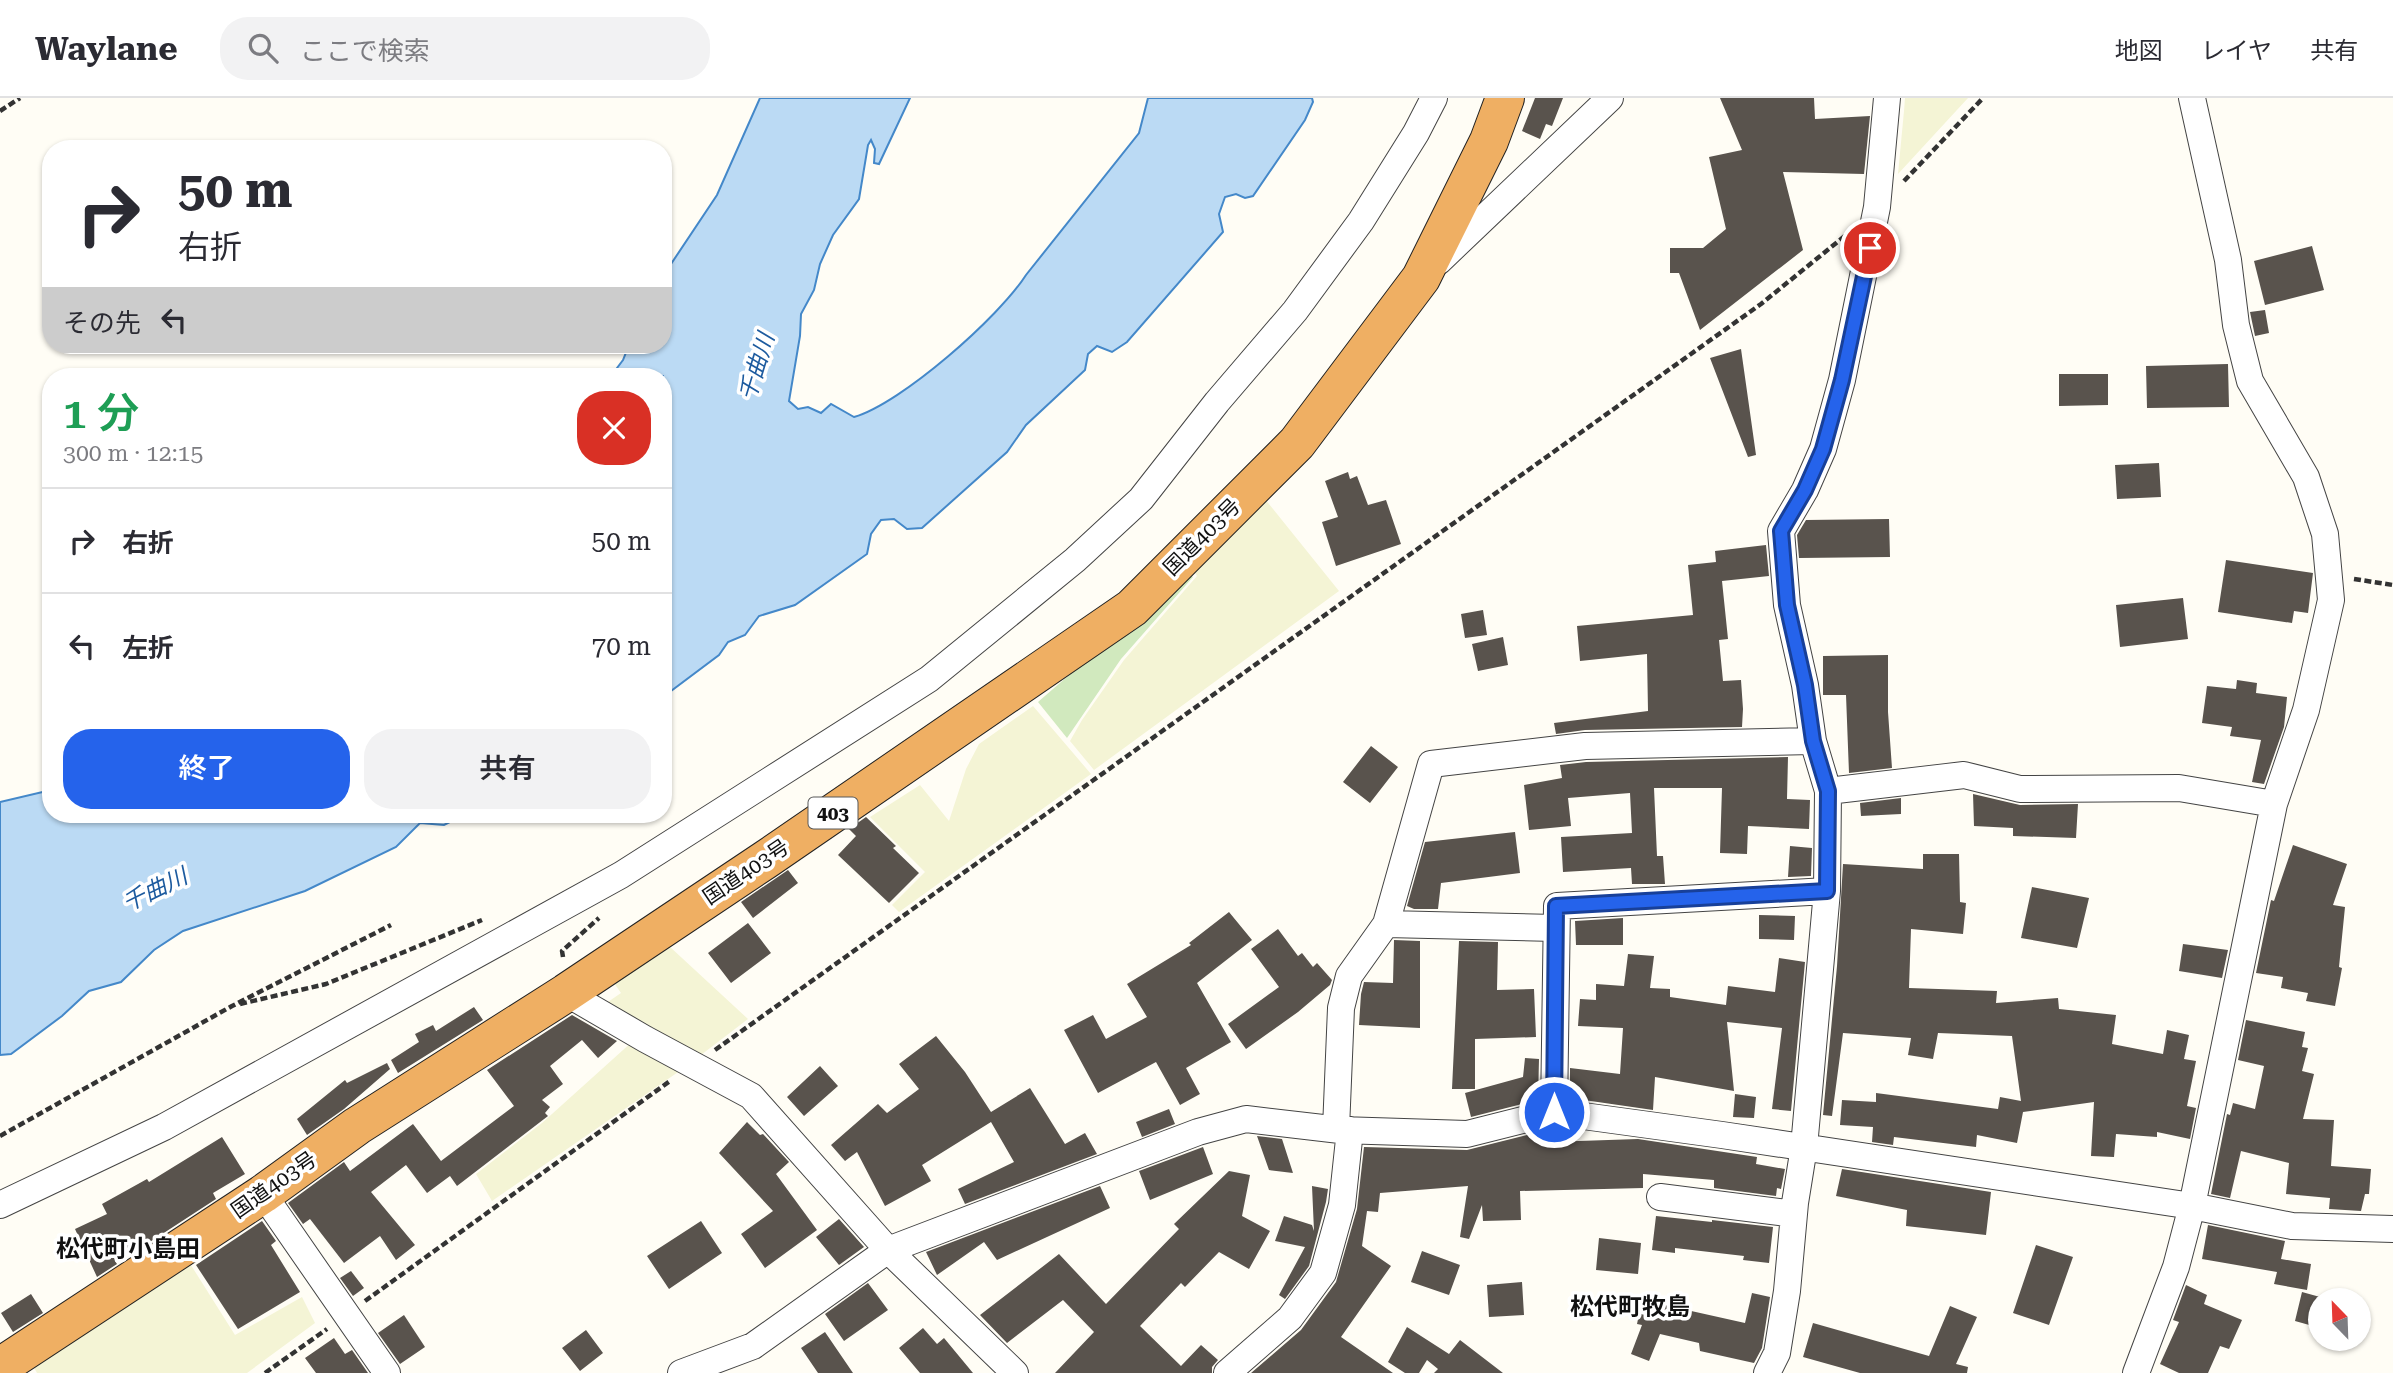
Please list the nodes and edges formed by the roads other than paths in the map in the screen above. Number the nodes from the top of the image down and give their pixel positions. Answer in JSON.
{"nodes":[{"id":1,"x":1434,"y":98,"type":"edge"},
{"id":2,"x":1506,"y":98,"type":"edge"},
{"id":3,"x":1610,"y":98,"type":"edge"},
{"id":4,"x":1886,"y":98,"type":"edge"},
{"id":5,"x":2192,"y":98,"type":"edge"},
{"id":6,"x":1421,"y":278,"type":"junction"},
{"id":7,"x":1813,"y":741,"type":"junction"},
{"id":8,"x":1828,"y":791,"type":"junction"},
{"id":9,"x":2274,"y":804,"type":"junction"},
{"id":10,"x":1827,"y":891,"type":"junction"},
{"id":11,"x":1386,"y":924,"type":"junction"},
{"id":12,"x":1555,"y":928,"type":"junction"},
{"id":13,"x":566,"y":993,"type":"junction"},
{"id":14,"x":1554,"y":1112,"type":"junction"},
{"id":15,"x":1343,"y":1130,"type":"junction"},
{"id":16,"x":1804,"y":1147,"type":"junction"},
{"id":17,"x":262,"y":1194,"type":"junction"},
{"id":18,"x":1660,"y":1197,"type":"dead end"},
{"id":19,"x":0,"y":1205,"type":"edge"},
{"id":20,"x":2192,"y":1206,"type":"junction"},
{"id":21,"x":1794,"y":1214,"type":"junction"},
{"id":22,"x":2393,"y":1229,"type":"edge"},
{"id":23,"x":888,"y":1250,"type":"junction"},
{"id":24,"x":0,"y":1367,"type":"edge"},
{"id":25,"x":387,"y":1373,"type":"edge"},
{"id":26,"x":681,"y":1373,"type":"edge"},
{"id":27,"x":1015,"y":1373,"type":"edge"},
{"id":28,"x":1227,"y":1373,"type":"edge"},
{"id":29,"x":1767,"y":1373,"type":"edge"},
{"id":30,"x":2136,"y":1373,"type":"edge"}],
"edges":[{"from":1,"to":19,"type":"street"},
{"from":2,"to":6,"type":"highway","name":"国道403号","number":"403"},
{"from":3,"to":6,"type":"street"},
{"from":4,"to":7,"type":"street"},
{"from":5,"to":9,"type":"street"},
{"from":6,"to":13,"type":"highway","name":"国道403号","number":"403"},
{"from":7,"to":8,"type":"street"},
{"from":7,"to":11,"type":"street"},
{"from":8,"to":9,"type":"street"},
{"from":8,"to":10,"type":"street"},
{"from":9,"to":20,"type":"street"},
{"from":10,"to":12,"type":"street"},
{"from":10,"to":16,"type":"street"},
{"from":11,"to":12,"type":"street"},
{"from":11,"to":15,"type":"street"},
{"from":12,"to":14,"type":"street"},
{"from":13,"to":17,"type":"highway","name":"国道403号","number":"403"},
{"from":13,"to":23,"type":"street"},
{"from":14,"to":15,"type":"street"},
{"from":14,"to":16,"type":"street"},
{"from":15,"to":23,"type":"street"},
{"from":15,"to":28,"type":"street"},
{"from":16,"to":20,"type":"street"},
{"from":16,"to":21,"type":"street"},
{"from":17,"to":24,"type":"highway","name":"国道403号","number":"403"},
{"from":17,"to":25,"type":"street"},
{"from":18,"to":21,"type":"street"},
{"from":20,"to":22,"type":"street"},
{"from":20,"to":30,"type":"street"},
{"from":21,"to":29,"type":"street"},
{"from":23,"to":26,"type":"street"},
{"from":23,"to":27,"type":"street"}]}
